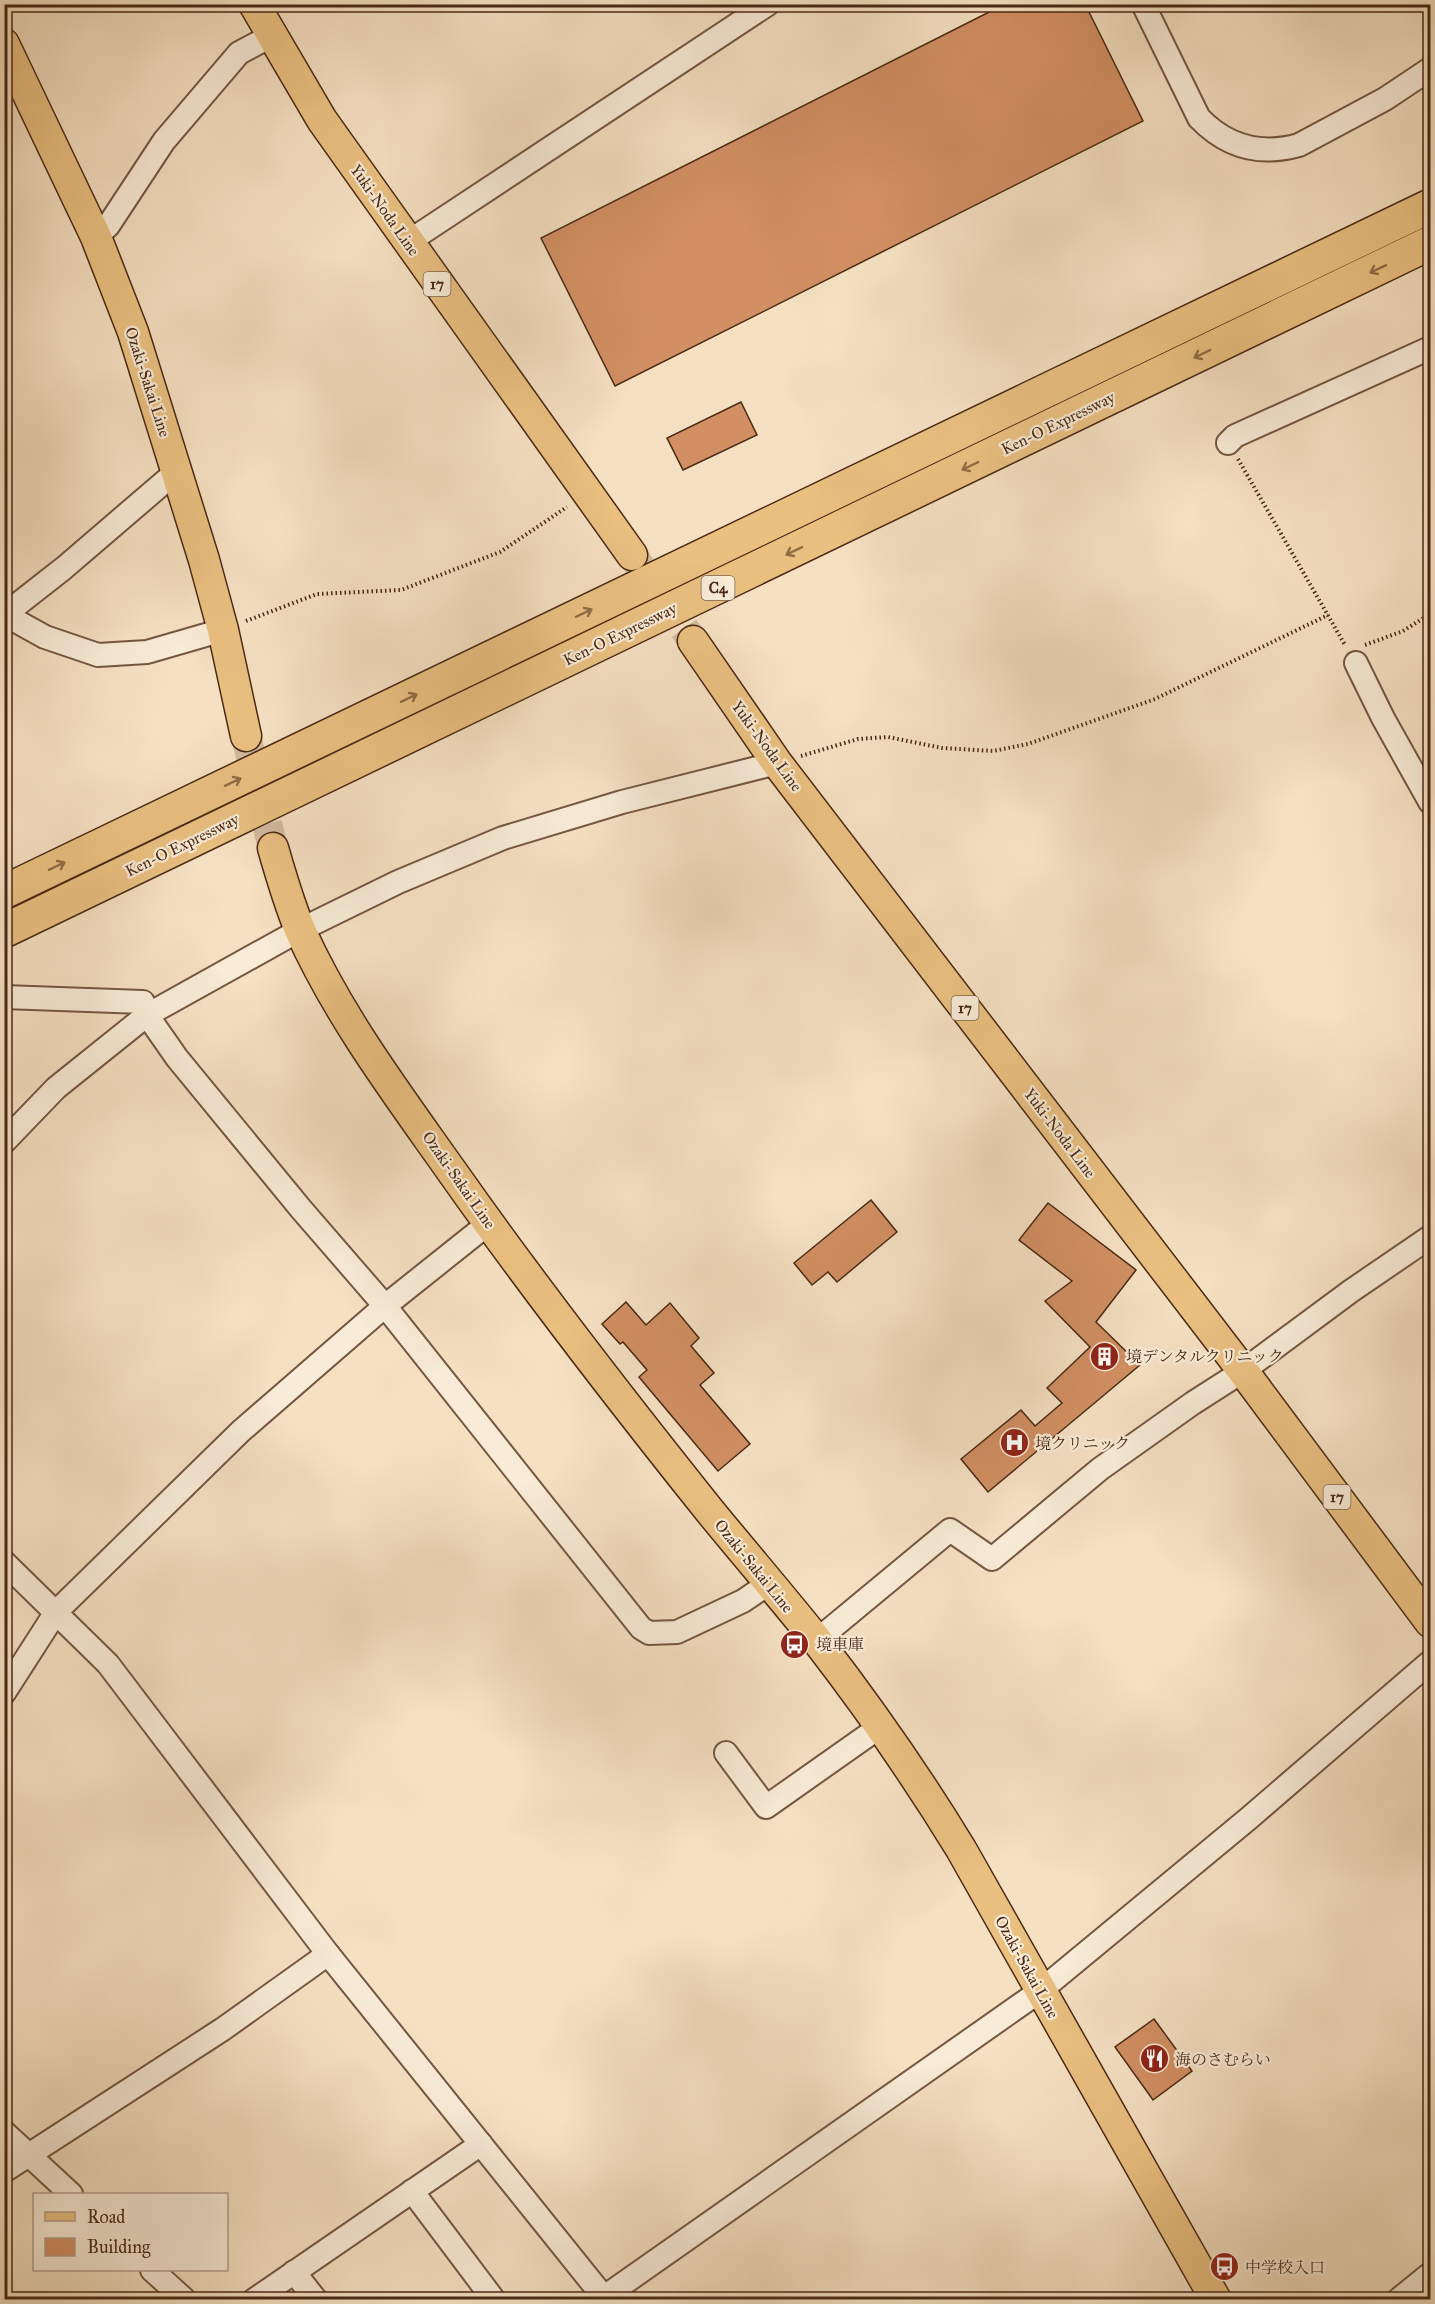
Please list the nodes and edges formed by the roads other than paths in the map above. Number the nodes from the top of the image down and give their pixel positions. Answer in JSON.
{"nodes":[{"id":1,"x":254,"y":4,"type":"edge"},
{"id":2,"x":768,"y":4,"type":"edge"},
{"id":3,"x":1143,"y":4,"type":"edge"},
{"id":4,"x":271,"y":36,"type":"junction"},
{"id":5,"x":4,"y":44,"type":"edge"},
{"id":6,"x":1431,"y":69,"type":"edge"},
{"id":7,"x":1431,"y":201,"type":"edge"},
{"id":8,"x":1431,"y":206,"type":"edge"},
{"id":9,"x":1377,"y":231,"type":"junction"},
{"id":10,"x":96,"y":237,"type":"junction"},
{"id":11,"x":408,"y":242,"type":"junction"},
{"id":12,"x":1431,"y":243,"type":"edge"},
{"id":13,"x":1431,"y":348,"type":"edge"},
{"id":14,"x":1228,"y":443,"type":"road end"},
{"id":15,"x":177,"y":471,"type":"junction"},
{"id":16,"x":632,"y":555,"type":"tunnel mouth"},
{"id":17,"x":5,"y":615,"type":"edge"},
{"id":18,"x":223,"y":630,"type":"junction"},
{"id":19,"x":693,"y":641,"type":"tunnel mouth"},
{"id":20,"x":1358,"y":655,"type":"road end"},
{"id":21,"x":246,"y":736,"type":"tunnel mouth"},
{"id":22,"x":777,"y":763,"type":"junction"},
{"id":23,"x":1431,"y":802,"type":"edge"},
{"id":24,"x":273,"y":848,"type":"tunnel mouth"},
{"id":25,"x":4,"y":892,"type":"edge"},
{"id":26,"x":300,"y":930,"type":"junction"},
{"id":27,"x":4,"y":931,"type":"edge"},
{"id":28,"x":4,"y":997,"type":"edge"},
{"id":29,"x":37,"y":998,"type":"junction"},
{"id":30,"x":4,"y":1014,"type":"edge"},
{"id":31,"x":147,"y":1015,"type":"junction"},
{"id":32,"x":4,"y":1142,"type":"edge"},
{"id":33,"x":489,"y":1223,"type":"junction"},
{"id":34,"x":1431,"y":1237,"type":"edge"},
{"id":35,"x":385,"y":1306,"type":"junction"},
{"id":36,"x":1243,"y":1371,"type":"junction"},
{"id":37,"x":4,"y":1562,"type":"edge"},
{"id":38,"x":768,"y":1584,"type":"junction"},
{"id":39,"x":56,"y":1612,"type":"junction"},
{"id":40,"x":1431,"y":1622,"type":"edge"},
{"id":41,"x":816,"y":1641,"type":"junction"},
{"id":42,"x":1431,"y":1662,"type":"edge"},
{"id":43,"x":4,"y":1693,"type":"edge"},
{"id":44,"x":881,"y":1726,"type":"junction"},
{"id":45,"x":726,"y":1753,"type":"dead end"},
{"id":46,"x":328,"y":1954,"type":"junction"},
{"id":47,"x":1040,"y":1991,"type":"junction"},
{"id":48,"x":4,"y":2132,"type":"edge"},
{"id":49,"x":481,"y":2144,"type":"junction"},
{"id":50,"x":28,"y":2156,"type":"junction"},
{"id":51,"x":4,"y":2171,"type":"edge"},
{"id":52,"x":412,"y":2191,"type":"junction"},
{"id":53,"x":70,"y":2193,"type":"edge"},
{"id":54,"x":153,"y":2271,"type":"edge"},
{"id":55,"x":294,"y":2272,"type":"junction"},
{"id":56,"x":1431,"y":2274,"type":"edge"},
{"id":57,"x":1213,"y":2298,"type":"edge"},
{"id":58,"x":603,"y":2299,"type":"edge"},
{"id":59,"x":185,"y":2300,"type":"edge"},
{"id":60,"x":254,"y":2300,"type":"edge"},
{"id":61,"x":316,"y":2300,"type":"edge"},
{"id":62,"x":494,"y":2300,"type":"edge"},
{"id":63,"x":1398,"y":2300,"type":"edge"}],
"edges":[{"from":1,"to":4,"type":"main road","name":"Yuki-Noda Line","number":"17"},
{"from":2,"to":11,"type":"street"},
{"from":3,"to":6,"type":"street"},
{"from":4,"to":10,"type":"street"},
{"from":4,"to":11,"type":"main road","name":"Yuki-Noda Line","number":"17"},
{"from":5,"to":10,"type":"main road","name":"Ozaki-Sakai Line"},
{"from":7,"to":9,"type":"highway"},
{"from":8,"to":9,"type":"highway","name":"Ken-O Expressway","number":"C4"},
{"from":25,"to":9,"type":"highway","name":"Ken-O Expressway","number":"C4","one_way":true},
{"from":10,"to":15,"type":"main road","name":"Ozaki-Sakai Line"},
{"from":11,"to":16,"type":"main road","name":"Yuki-Noda Line","number":"17"},
{"from":12,"to":27,"type":"highway","name":"Ken-O Expressway","number":"C4","one_way":true},
{"from":13,"to":14,"type":"street"},
{"from":15,"to":17,"type":"street"},
{"from":15,"to":18,"type":"main road","name":"Ozaki-Sakai Line"},
{"from":17,"to":18,"type":"street"},
{"from":18,"to":21,"type":"main road","name":"Ozaki-Sakai Line"},
{"from":19,"to":22,"type":"main road","name":"Yuki-Noda Line","number":"17"},
{"from":20,"to":23,"type":"street"},
{"from":22,"to":26,"type":"street"},
{"from":22,"to":36,"type":"main road","name":"Yuki-Noda Line","number":"17"},
{"from":24,"to":26,"type":"main road","name":"Ozaki-Sakai Line"},
{"from":26,"to":31,"type":"street"},
{"from":26,"to":33,"type":"main road","name":"Ozaki-Sakai Line"},
{"from":28,"to":29,"type":"street"},
{"from":29,"to":30,"type":"street"},
{"from":29,"to":31,"type":"street"},
{"from":31,"to":32,"type":"street"},
{"from":31,"to":35,"type":"street"},
{"from":33,"to":35,"type":"street"},
{"from":33,"to":38,"type":"main road","name":"Ozaki-Sakai Line"},
{"from":34,"to":36,"type":"street"},
{"from":35,"to":38,"type":"street"},
{"from":35,"to":39,"type":"street"},
{"from":36,"to":40,"type":"main road","name":"Yuki-Noda Line","number":"17"},
{"from":36,"to":41,"type":"street"},
{"from":37,"to":39,"type":"street"},
{"from":38,"to":41,"type":"main road","name":"Ozaki-Sakai Line"},
{"from":39,"to":43,"type":"street"},
{"from":39,"to":46,"type":"street"},
{"from":41,"to":44,"type":"main road","name":"Ozaki-Sakai Line"},
{"from":42,"to":47,"type":"street"},
{"from":44,"to":45,"type":"street"},
{"from":44,"to":47,"type":"main road","name":"Ozaki-Sakai Line"},
{"from":46,"to":49,"type":"street"},
{"from":46,"to":50,"type":"street"},
{"from":47,"to":57,"type":"main road","name":"Ozaki-Sakai Line"},
{"from":47,"to":58,"type":"street"},
{"from":48,"to":50,"type":"street"},
{"from":49,"to":52,"type":"street"},
{"from":49,"to":58,"type":"street"},
{"from":50,"to":51,"type":"street"},
{"from":50,"to":53,"type":"street"},
{"from":52,"to":55,"type":"street"},
{"from":52,"to":62,"type":"street"},
{"from":54,"to":59,"type":"street"},
{"from":55,"to":60,"type":"street"},
{"from":55,"to":61,"type":"street"},
{"from":56,"to":63,"type":"street"}]}
